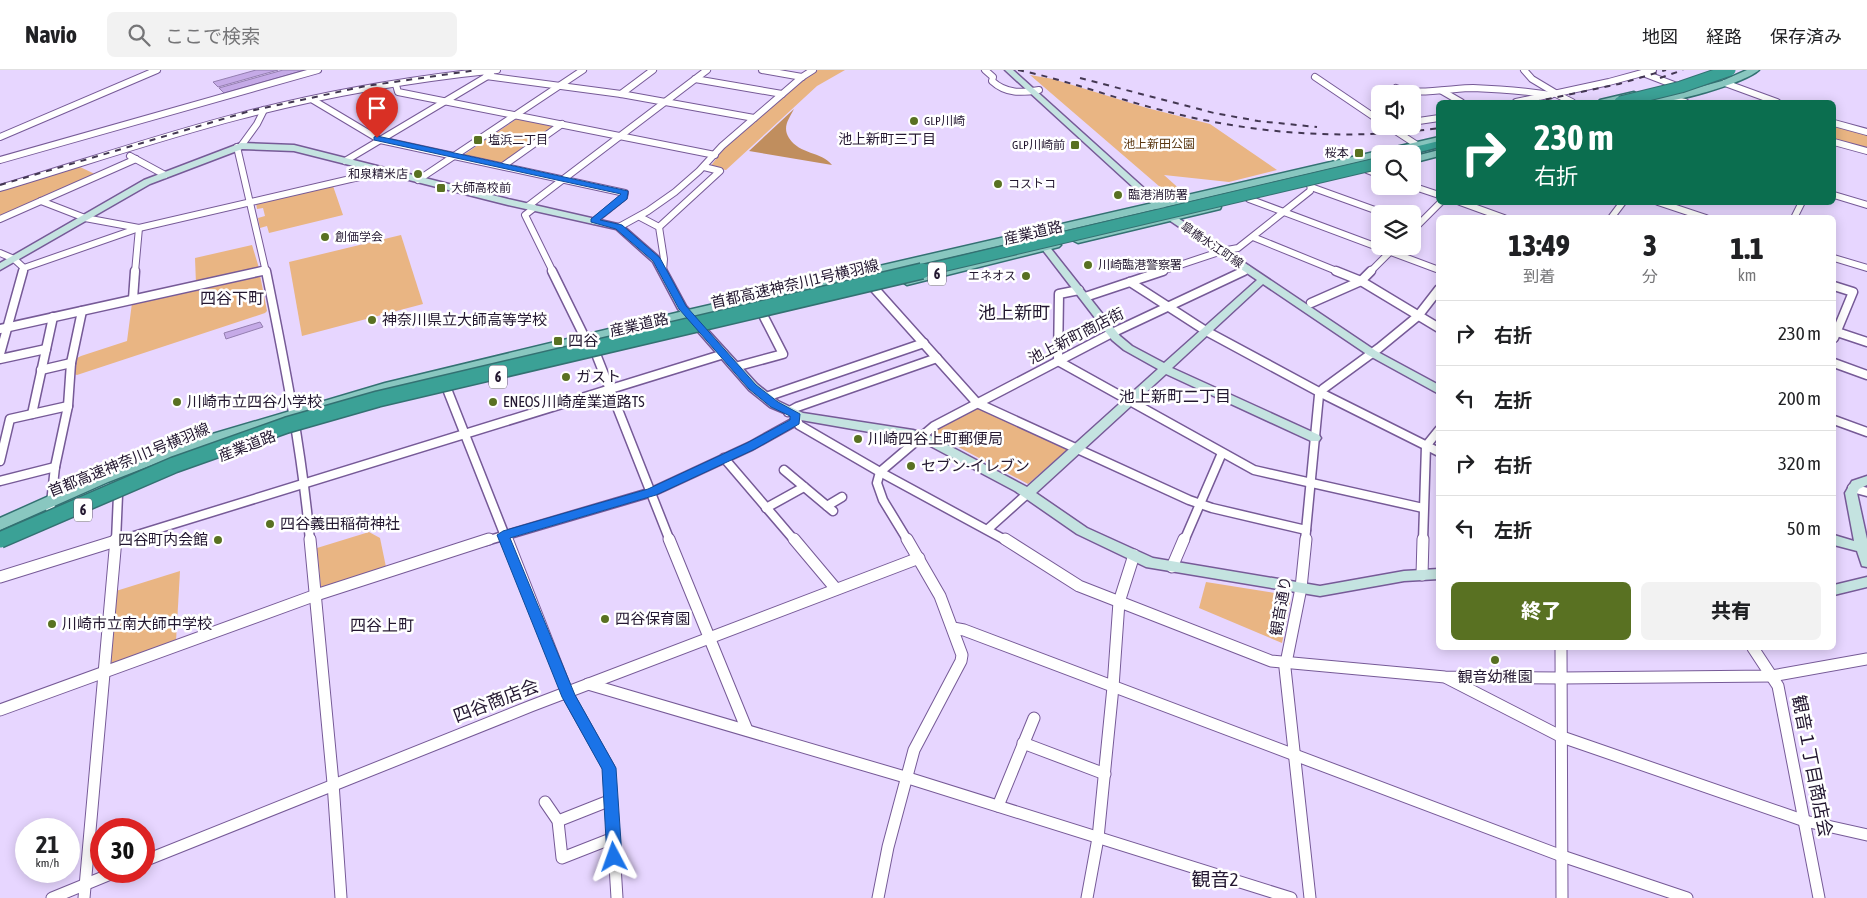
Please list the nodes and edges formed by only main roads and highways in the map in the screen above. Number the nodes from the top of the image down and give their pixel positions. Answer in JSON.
{"nodes":[{"id":1,"x":1722,"y":70,"type":"edge"},
{"id":2,"x":1730,"y":70,"type":"edge"},
{"id":3,"x":1744,"y":70,"type":"edge"},
{"id":4,"x":1755,"y":70,"type":"edge"},
{"id":5,"x":1612,"y":100,"type":"edge"},
{"id":6,"x":1628,"y":100,"type":"edge"},
{"id":7,"x":1649,"y":100,"type":"edge"},
{"id":8,"x":1666,"y":100,"type":"edge"},
{"id":9,"x":1436,"y":141,"type":"edge"},
{"id":10,"x":1436,"y":145,"type":"edge"},
{"id":11,"x":1421,"y":148,"type":"edge"},
{"id":12,"x":1421,"y":148,"type":"edge"},
{"id":13,"x":1421,"y":151,"type":"edge"},
{"id":14,"x":1436,"y":152,"type":"edge"},
{"id":15,"x":1436,"y":153,"type":"edge"},
{"id":16,"x":1421,"y":157,"type":"edge"},
{"id":17,"x":1371,"y":158,"type":"edge"},
{"id":18,"x":1371,"y":160,"type":"edge"},
{"id":19,"x":1371,"y":166,"type":"edge"},
{"id":20,"x":1371,"y":169,"type":"edge"},
{"id":21,"x":295,"y":421,"type":"junction"},
{"id":22,"x":0,"y":524,"type":"edge"},
{"id":23,"x":0,"y":532,"type":"edge"},
{"id":24,"x":0,"y":540,"type":"edge"},
{"id":25,"x":0,"y":548,"type":"edge"}],
"edges":[{"from":1,"to":5,"type":"main road"},
{"from":2,"to":6,"type":"highway","bridge":true},
{"from":3,"to":7,"type":"highway"},
{"from":4,"to":8,"type":"main road"},
{"from":9,"to":11,"type":"main road","name":"産業道路","number":"6"},
{"from":10,"to":12,"type":"highway"},
{"from":13,"to":14,"type":"highway"},
{"from":15,"to":16,"type":"main road"},
{"from":17,"to":21,"type":"main road","name":"産業道路","number":"6"},
{"from":18,"to":23,"type":"highway","name":"首都高速神奈川1号横羽線"},
{"from":19,"to":24,"type":"highway","name":"首都高速神奈川1号横羽線","bridge":true},
{"from":20,"to":21,"type":"main road","name":"産業道路","number":"6"},
{"from":21,"to":22,"type":"main road","name":"産業道路","number":"6"},
{"from":21,"to":25,"type":"main road","name":"産業道路","number":"6"}]}
